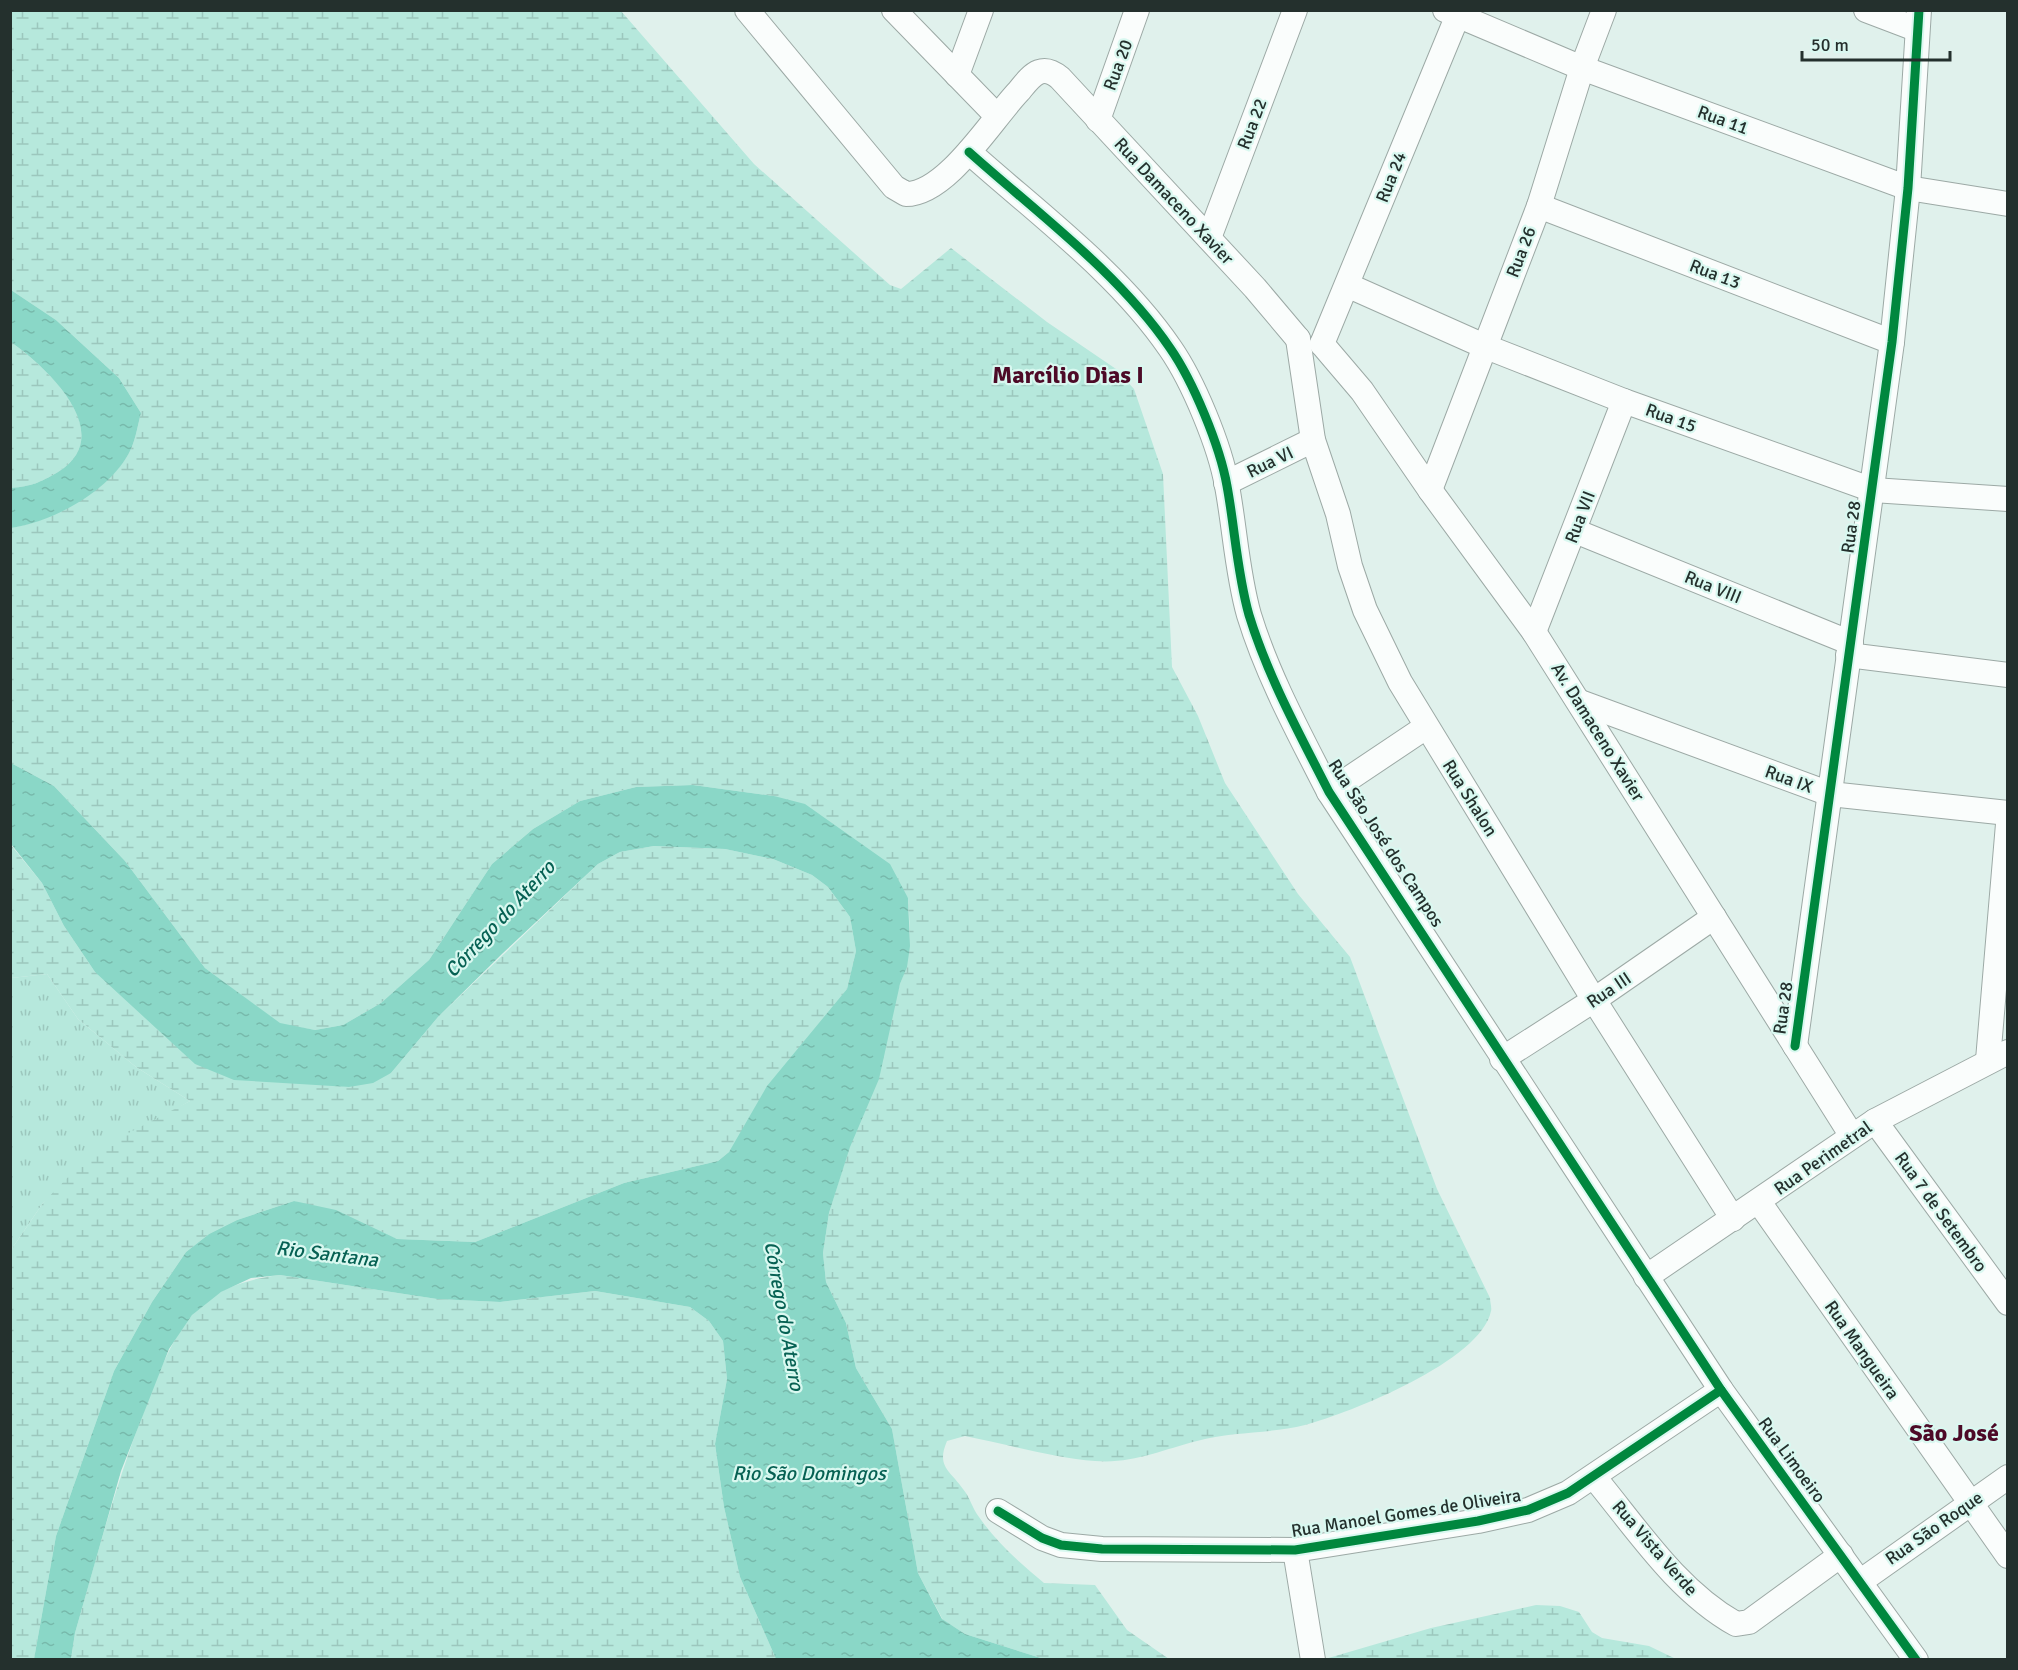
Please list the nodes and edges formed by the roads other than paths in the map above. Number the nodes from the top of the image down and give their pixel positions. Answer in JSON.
{"nodes":[{"id":1,"x":747,"y":10,"type":"edge"},
{"id":2,"x":894,"y":10,"type":"edge"},
{"id":3,"x":981,"y":10,"type":"edge"},
{"id":4,"x":1137,"y":10,"type":"edge"},
{"id":5,"x":1295,"y":10,"type":"edge"},
{"id":6,"x":1604,"y":10,"type":"edge"},
{"id":7,"x":1866,"y":10,"type":"edge"},
{"id":8,"x":1454,"y":12,"type":"edge"},
{"id":9,"x":1917,"y":20,"type":"edge"},
{"id":10,"x":1582,"y":68,"type":"junction"},
{"id":11,"x":957,"y":75,"type":"junction"},
{"id":12,"x":996,"y":115,"type":"junction"},
{"id":13,"x":1098,"y":120,"type":"junction"},
{"id":14,"x":969,"y":152,"type":"junction"},
{"id":15,"x":1908,"y":188,"type":"junction"},
{"id":16,"x":2007,"y":204,"type":"edge"},
{"id":17,"x":1539,"y":206,"type":"junction"},
{"id":18,"x":1209,"y":238,"type":"junction"},
{"id":19,"x":1347,"y":285,"type":"junction"},
{"id":20,"x":1298,"y":339,"type":"junction"},
{"id":21,"x":1892,"y":342,"type":"junction"},
{"id":22,"x":1322,"y":344,"type":"junction"},
{"id":23,"x":1484,"y":346,"type":"junction"},
{"id":24,"x":1624,"y":401,"type":"junction"},
{"id":25,"x":1313,"y":440,"type":"junction"},
{"id":26,"x":1226,"y":483,"type":"junction"},
{"id":27,"x":1430,"y":490,"type":"junction"},
{"id":28,"x":1873,"y":490,"type":"junction"},
{"id":29,"x":2007,"y":499,"type":"edge"},
{"id":30,"x":1575,"y":531,"type":"junction"},
{"id":31,"x":1534,"y":632,"type":"junction"},
{"id":32,"x":1849,"y":649,"type":"junction"},
{"id":33,"x":2007,"y":675,"type":"edge"},
{"id":34,"x":1580,"y":702,"type":"junction"},
{"id":35,"x":1426,"y":727,"type":"junction"},
{"id":36,"x":1329,"y":792,"type":"junction"},
{"id":37,"x":1830,"y":794,"type":"junction"},
{"id":38,"x":2007,"y":813,"type":"edge"},
{"id":39,"x":2007,"y":824,"type":"edge"},
{"id":40,"x":1714,"y":917,"type":"junction"},
{"id":41,"x":1594,"y":1000,"type":"junction"},
{"id":42,"x":1795,"y":1046,"type":"junction"},
{"id":43,"x":1998,"y":1056,"type":"edge"},
{"id":44,"x":1502,"y":1059,"type":"junction"},
{"id":45,"x":1875,"y":1121,"type":"junction"},
{"id":46,"x":1852,"y":1136,"type":"junction"},
{"id":47,"x":1760,"y":1202,"type":"junction"},
{"id":48,"x":1733,"y":1219,"type":"junction"},
{"id":49,"x":1646,"y":1277,"type":"junction"},
{"id":50,"x":2007,"y":1303,"type":"edge"},
{"id":51,"x":1722,"y":1390,"type":"junction"},
{"id":52,"x":1594,"y":1477,"type":"junction"},
{"id":53,"x":2007,"y":1477,"type":"edge"},
{"id":54,"x":1970,"y":1501,"type":"junction"},
{"id":55,"x":998,"y":1511,"type":"dead end"},
{"id":56,"x":1295,"y":1550,"type":"junction"},
{"id":57,"x":1840,"y":1556,"type":"junction"},
{"id":58,"x":2007,"y":1556,"type":"edge"},
{"id":59,"x":1860,"y":1581,"type":"junction"},
{"id":60,"x":1313,"y":1659,"type":"edge"},
{"id":61,"x":1916,"y":1659,"type":"edge"}],
"edges":[{"from":1,"to":14,"type":"street"},
{"from":2,"to":11,"type":"street"},
{"from":3,"to":11,"type":"street"},
{"from":4,"to":13,"type":"street","name":"Rua 20"},
{"from":5,"to":18,"type":"street","name":"Rua 22"},
{"from":6,"to":10,"type":"street","name":"Rua 26"},
{"from":7,"to":9,"type":"street"},
{"from":8,"to":10,"type":"street","name":"Rua 11"},
{"from":8,"to":19,"type":"street","name":"Rua 24"},
{"from":9,"to":15,"type":"street","name":"Rua 28"},
{"from":10,"to":15,"type":"street","name":"Rua 11"},
{"from":10,"to":17,"type":"street","name":"Rua 26"},
{"from":11,"to":12,"type":"street"},
{"from":12,"to":13,"type":"street","name":"Rua Damaceno Xavier"},
{"from":12,"to":14,"type":"street"},
{"from":13,"to":18,"type":"street","name":"Rua Damaceno Xavier"},
{"from":14,"to":26,"type":"street","name":"Rua São José dos Campos"},
{"from":15,"to":16,"type":"street","name":"Rua 11"},
{"from":15,"to":21,"type":"street","name":"Rua 28"},
{"from":17,"to":21,"type":"street","name":"Rua 13"},
{"from":17,"to":23,"type":"street","name":"Rua 26"},
{"from":18,"to":20,"type":"street","name":"Rua Damaceno Xavier"},
{"from":19,"to":22,"type":"street","name":"Rua 24"},
{"from":19,"to":23,"type":"street","name":"Rua 15"},
{"from":20,"to":22,"type":"street"},
{"from":20,"to":25,"type":"street","name":"Rua Shalon"},
{"from":21,"to":28,"type":"street","name":"Rua 28"},
{"from":22,"to":27,"type":"street","name":"Av. Damaceno Xavier"},
{"from":23,"to":24,"type":"street","name":"Rua 15"},
{"from":23,"to":27,"type":"street","name":"Rua 26"},
{"from":24,"to":28,"type":"street","name":"Rua 15"},
{"from":24,"to":30,"type":"street","name":"Rua VII"},
{"from":25,"to":26,"type":"street","name":"Rua VI"},
{"from":25,"to":35,"type":"street","name":"Rua Shalon"},
{"from":26,"to":36,"type":"street","name":"Rua São José dos Campos"},
{"from":27,"to":31,"type":"street","name":"Av. Damaceno Xavier"},
{"from":28,"to":29,"type":"street","name":"Rua 15"},
{"from":28,"to":32,"type":"street","name":"Rua 28"},
{"from":30,"to":31,"type":"street","name":"Rua VII"},
{"from":30,"to":32,"type":"street","name":"Rua VIII"},
{"from":31,"to":34,"type":"street","name":"Av. Damaceno Xavier"},
{"from":32,"to":33,"type":"street","name":"Rua VIII"},
{"from":32,"to":37,"type":"street","name":"Rua 28"},
{"from":34,"to":37,"type":"street","name":"Rua IX"},
{"from":34,"to":40,"type":"street","name":"Av. Damaceno Xavier"},
{"from":35,"to":36,"type":"street"},
{"from":35,"to":41,"type":"street","name":"Rua Shalon"},
{"from":36,"to":44,"type":"street","name":"Rua São José dos Campos"},
{"from":37,"to":38,"type":"street","name":"Rua IX"},
{"from":37,"to":42,"type":"street","name":"Rua 28"},
{"from":39,"to":43,"type":"street"},
{"from":40,"to":41,"type":"street","name":"Rua III"},
{"from":40,"to":42,"type":"street","name":"Av. Damaceno Xavier"},
{"from":41,"to":44,"type":"street","name":"Rua III"},
{"from":41,"to":48,"type":"street","name":"Rua Shalon"},
{"from":42,"to":46,"type":"street","name":"Av. Damaceno Xavier"},
{"from":43,"to":45,"type":"street","name":"Rua Perimetral"},
{"from":44,"to":49,"type":"street","name":"Rua São José dos Campos"},
{"from":45,"to":46,"type":"street","name":"Rua Perimetral"},
{"from":45,"to":50,"type":"street","name":"Rua 7 de Setembro"},
{"from":46,"to":47,"type":"street","name":"Rua Perimetral"},
{"from":47,"to":48,"type":"street","name":"Rua Perimetral"},
{"from":47,"to":54,"type":"street","name":"Rua Mangueira"},
{"from":48,"to":49,"type":"street","name":"Rua Perimetral"},
{"from":49,"to":51,"type":"street","name":"Rua Limoeiro"},
{"from":51,"to":52,"type":"street","name":"Rua Manoel Gomes de Oliveira"},
{"from":51,"to":57,"type":"street","name":"Rua Limoeiro"},
{"from":52,"to":56,"type":"street","name":"Rua Manoel Gomes de Oliveira"},
{"from":52,"to":57,"type":"street","name":"Rua Vista Verde"},
{"from":53,"to":54,"type":"street","name":"Rua São Roque"},
{"from":54,"to":58,"type":"street","name":"Rua Mangueira"},
{"from":54,"to":59,"type":"street","name":"Rua São Roque"},
{"from":55,"to":56,"type":"street","name":"Rua Manoel Gomes de Oliveira"},
{"from":56,"to":60,"type":"street"},
{"from":57,"to":59,"type":"street","name":"Rua Limoeiro"},
{"from":59,"to":61,"type":"street","name":"Rua Limoeiro"}]}
